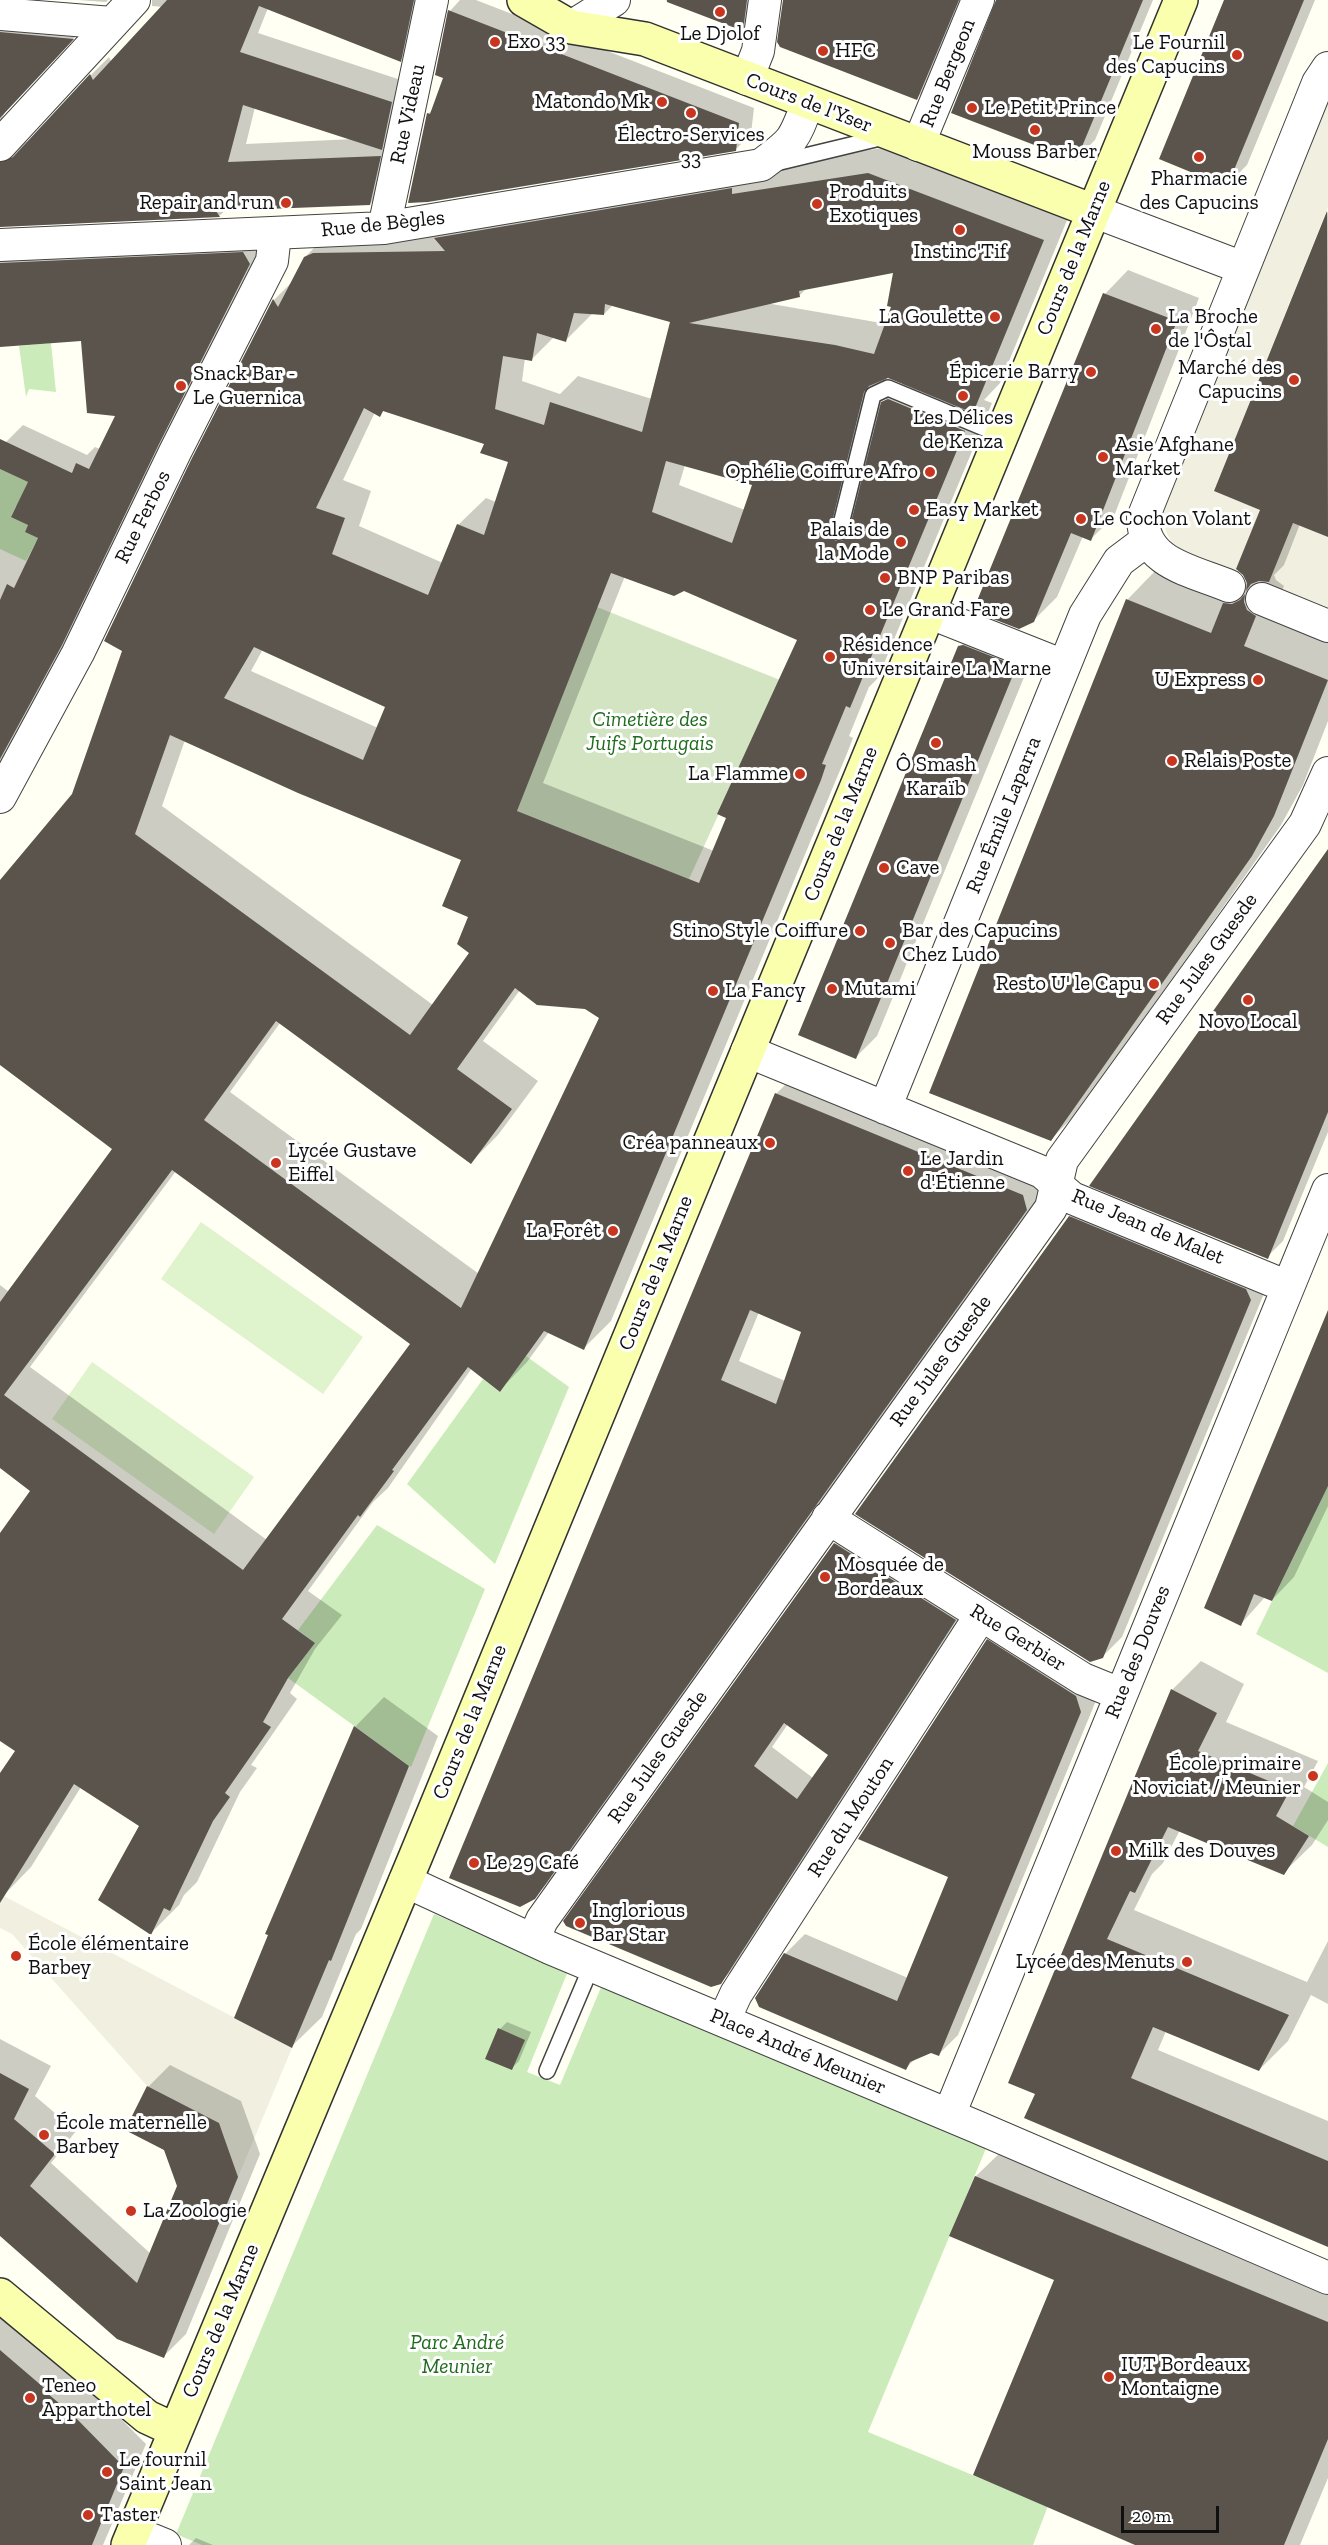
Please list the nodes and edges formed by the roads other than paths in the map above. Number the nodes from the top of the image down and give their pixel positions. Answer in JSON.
{"nodes":[{"id":1,"x":134,"y":0,"type":"edge"},
{"id":2,"x":432,"y":0,"type":"edge"},
{"id":3,"x":524,"y":0,"type":"edge"},
{"id":4,"x":614,"y":0,"type":"edge"},
{"id":5,"x":765,"y":0,"type":"edge"},
{"id":6,"x":978,"y":0,"type":"edge"},
{"id":7,"x":1181,"y":0,"type":"edge"},
{"id":8,"x":0,"y":14,"type":"edge"},
{"id":9,"x":112,"y":23,"type":"junction"},
{"id":10,"x":570,"y":27,"type":"junction"},
{"id":11,"x":1328,"y":68,"type":"edge"},
{"id":12,"x":747,"y":79,"type":"junction"},
{"id":13,"x":808,"y":102,"type":"junction"},
{"id":14,"x":905,"y":140,"type":"junction"},
{"id":15,"x":0,"y":144,"type":"edge"},
{"id":16,"x":761,"y":165,"type":"junction"},
{"id":17,"x":1093,"y":212,"type":"junction"},
{"id":18,"x":384,"y":228,"type":"junction"},
{"id":19,"x":275,"y":234,"type":"junction"},
{"id":20,"x":0,"y":244,"type":"edge"},
{"id":21,"x":1243,"y":268,"type":"junction"},
{"id":22,"x":1001,"y":435,"type":"junction"},
{"id":23,"x":839,"y":532,"type":"dead end"},
{"id":24,"x":1147,"y":540,"type":"junction"},
{"id":25,"x":1229,"y":586,"type":"dead end"},
{"id":26,"x":1262,"y":599,"type":"dead end"},
{"id":27,"x":928,"y":612,"type":"junction"},
{"id":28,"x":1328,"y":626,"type":"edge"},
{"id":29,"x":1064,"y":666,"type":"junction"},
{"id":30,"x":1328,"y":773,"type":"edge"},
{"id":31,"x":0,"y":797,"type":"edge"},
{"id":32,"x":747,"y":1051,"type":"junction"},
{"id":33,"x":885,"y":1107,"type":"junction"},
{"id":34,"x":1057,"y":1184,"type":"junction"},
{"id":35,"x":1328,"y":1190,"type":"edge"},
{"id":36,"x":1288,"y":1287,"type":"junction"},
{"id":37,"x":828,"y":1518,"type":"junction"},
{"id":38,"x":981,"y":1615,"type":"junction"},
{"id":39,"x":1120,"y":1694,"type":"junction"},
{"id":40,"x":405,"y":1881,"type":"junction"},
{"id":41,"x":533,"y":1940,"type":"junction"},
{"id":42,"x":592,"y":1965,"type":"junction"},
{"id":43,"x":724,"y":2020,"type":"junction"},
{"id":44,"x":547,"y":2071,"type":"dead end"},
{"id":45,"x":949,"y":2115,"type":"junction"},
{"id":46,"x":1328,"y":2278,"type":"edge"},
{"id":47,"x":0,"y":2295,"type":"edge"},
{"id":48,"x":175,"y":2430,"type":"junction"},
{"id":49,"x":131,"y":2538,"type":"edge"},
{"id":50,"x":165,"y":2545,"type":"edge"}],
"edges":[{"from":1,"to":9,"type":"street"},
{"from":2,"to":18,"type":"street","name":"Rue Videau"},
{"from":3,"to":10,"type":"main road","name":"Cours de l'Yser"},
{"from":4,"to":10,"type":"street"},
{"from":5,"to":12,"type":"street"},
{"from":6,"to":14,"type":"street","name":"Rue Bergeon"},
{"from":7,"to":17,"type":"main road","name":"Cours de la Marne"},
{"from":8,"to":9,"type":"street"},
{"from":9,"to":15,"type":"street"},
{"from":10,"to":12,"type":"main road","name":"Cours de l'Yser"},
{"from":11,"to":21,"type":"street"},
{"from":12,"to":13,"type":"main road","name":"Cours de l'Yser"},
{"from":13,"to":14,"type":"main road","name":"Cours de l'Yser"},
{"from":13,"to":16,"type":"street","name":"Rue de Bègles"},
{"from":14,"to":16,"type":"lane","name":"Rue de Bègles"},
{"from":14,"to":17,"type":"main road","name":"Cours de l'Yser"},
{"from":16,"to":18,"type":"street","name":"Rue de Bègles"},
{"from":17,"to":21,"type":"street"},
{"from":17,"to":22,"type":"main road","name":"Cours de la Marne"},
{"from":18,"to":19,"type":"street","name":"Rue de Bègles"},
{"from":19,"to":20,"type":"street","name":"Rue de Bègles"},
{"from":19,"to":31,"type":"street","name":"Rue Ferbos"},
{"from":21,"to":24,"type":"street"},
{"from":22,"to":23,"type":"lane"},
{"from":22,"to":27,"type":"main road","name":"Cours de la Marne"},
{"from":24,"to":25,"type":"street"},
{"from":24,"to":29,"type":"street","name":"Rue Émile Laparra"},
{"from":26,"to":28,"type":"street"},
{"from":27,"to":29,"type":"street"},
{"from":27,"to":32,"type":"main road","name":"Cours de la Marne"},
{"from":29,"to":33,"type":"street","name":"Rue Émile Laparra"},
{"from":30,"to":34,"type":"street","name":"Rue Jules Guesde"},
{"from":32,"to":33,"type":"street","name":"Rue Jean de Malet"},
{"from":32,"to":40,"type":"main road","name":"Cours de la Marne"},
{"from":33,"to":34,"type":"street","name":"Rue Jean de Malet"},
{"from":34,"to":36,"type":"street","name":"Rue Jean de Malet"},
{"from":34,"to":37,"type":"street","name":"Rue Jules Guesde"},
{"from":35,"to":36,"type":"street","name":"Rue des Douves"},
{"from":36,"to":39,"type":"street","name":"Rue des Douves"},
{"from":37,"to":38,"type":"street","name":"Rue Gerbier"},
{"from":37,"to":41,"type":"street","name":"Rue Jules Guesde"},
{"from":38,"to":39,"type":"street","name":"Rue Gerbier"},
{"from":38,"to":43,"type":"street","name":"Rue du Mouton"},
{"from":39,"to":45,"type":"street","name":"Rue des Douves"},
{"from":40,"to":41,"type":"street","name":"Place André Meunier"},
{"from":40,"to":48,"type":"main road","name":"Cours de la Marne"},
{"from":41,"to":42,"type":"street","name":"Place André Meunier"},
{"from":42,"to":43,"type":"street","name":"Place André Meunier"},
{"from":42,"to":44,"type":"lane"},
{"from":43,"to":45,"type":"street","name":"Place André Meunier"},
{"from":45,"to":46,"type":"street","name":"Place André Meunier"},
{"from":47,"to":48,"type":"main road"},
{"from":48,"to":49,"type":"main road","name":"Cours de la Marne"},
{"from":49,"to":50,"type":"street"}]}
